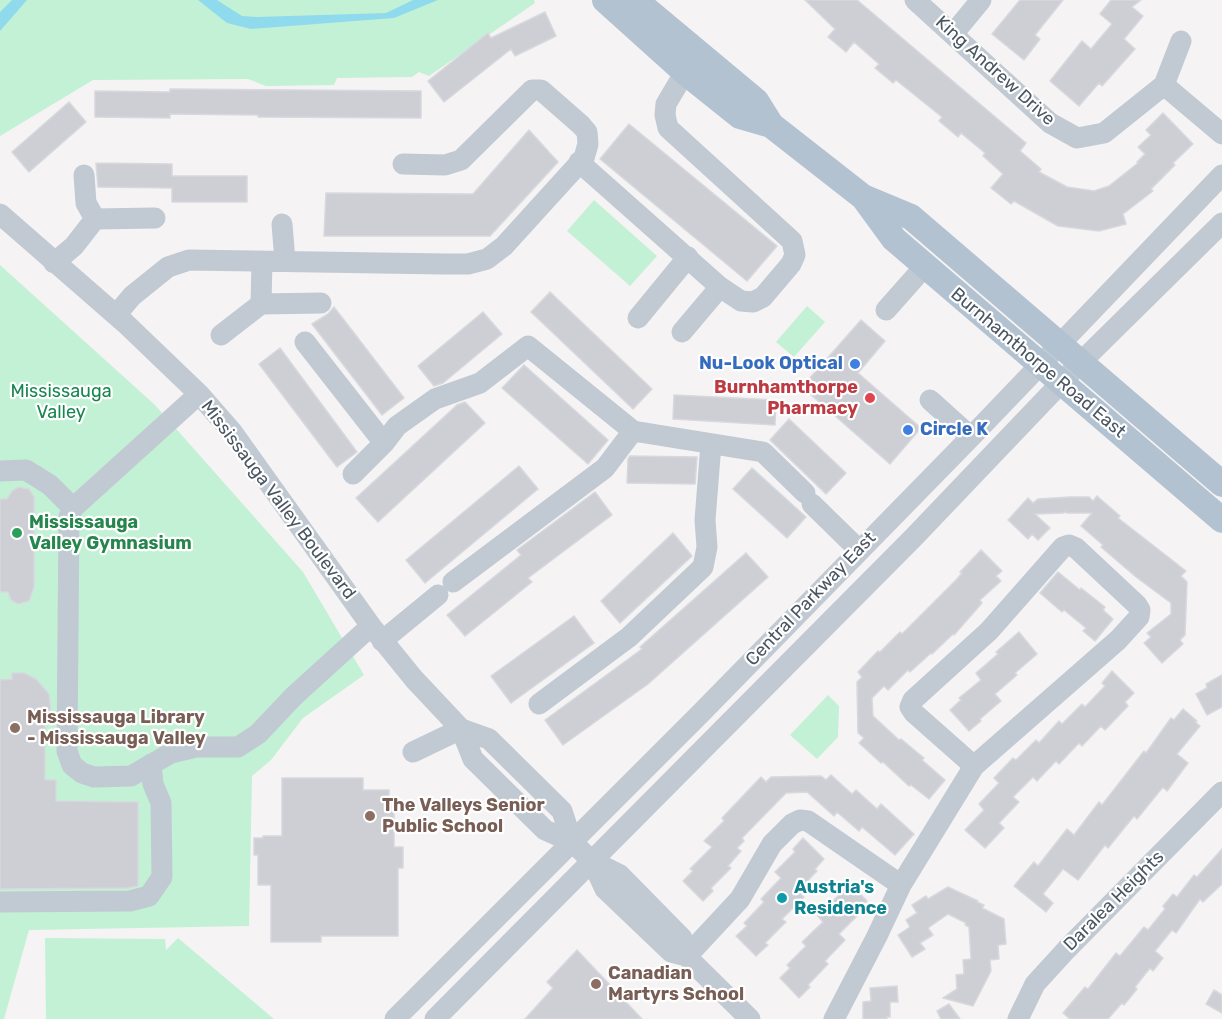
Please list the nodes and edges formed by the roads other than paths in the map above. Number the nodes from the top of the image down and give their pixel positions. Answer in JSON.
{"nodes":[{"id":1,"x":605,"y":0,"type":"edge"},
{"id":2,"x":634,"y":0,"type":"edge"},
{"id":3,"x":915,"y":0,"type":"edge"},
{"id":4,"x":981,"y":0,"type":"edge"},
{"id":5,"x":953,"y":34,"type":"junction"},
{"id":6,"x":1181,"y":40,"type":"dead end"},
{"id":7,"x":685,"y":72,"type":"junction"},
{"id":8,"x":1164,"y":85,"type":"junction"},
{"id":9,"x":771,"y":125,"type":"junction"},
{"id":10,"x":1222,"y":134,"type":"edge"},
{"id":11,"x":579,"y":162,"type":"junction"},
{"id":12,"x":403,"y":164,"type":"dead end"},
{"id":13,"x":84,"y":175,"type":"dead end"},
{"id":14,"x":1222,"y":175,"type":"edge"},
{"id":15,"x":863,"y":197,"type":"junction"},
{"id":16,"x":0,"y":214,"type":"edge"},
{"id":17,"x":155,"y":218,"type":"dead end"},
{"id":18,"x":95,"y":219,"type":"junction"},
{"id":19,"x":1222,"y":223,"type":"edge"},
{"id":20,"x":282,"y":224,"type":"dead end"},
{"id":21,"x":688,"y":257,"type":"junction"},
{"id":22,"x":262,"y":261,"type":"junction"},
{"id":23,"x":285,"y":261,"type":"junction"},
{"id":24,"x":54,"y":263,"type":"junction"},
{"id":25,"x":925,"y":266,"type":"junction"},
{"id":26,"x":720,"y":287,"type":"junction"},
{"id":27,"x":321,"y":303,"type":"dead end"},
{"id":28,"x":261,"y":304,"type":"junction"},
{"id":29,"x":886,"y":310,"type":"dead end"},
{"id":30,"x":116,"y":315,"type":"junction"},
{"id":31,"x":638,"y":318,"type":"dead end"},
{"id":32,"x":682,"y":332,"type":"dead end"},
{"id":33,"x":221,"y":336,"type":"dead end"},
{"id":34,"x":305,"y":342,"type":"dead end"},
{"id":35,"x":1059,"y":343,"type":"junction"},
{"id":36,"x":1081,"y":362,"type":"junction"},
{"id":37,"x":1040,"y":365,"type":"junction"},
{"id":38,"x":1062,"y":383,"type":"junction"},
{"id":39,"x":199,"y":394,"type":"junction"},
{"id":40,"x":930,"y":400,"type":"dead end"},
{"id":41,"x":633,"y":431,"type":"junction"},
{"id":42,"x":970,"y":437,"type":"junction"},
{"id":43,"x":384,"y":442,"type":"junction"},
{"id":44,"x":711,"y":444,"type":"junction"},
{"id":45,"x":0,"y":471,"type":"edge"},
{"id":46,"x":353,"y":474,"type":"dead end"},
{"id":47,"x":1222,"y":484,"type":"edge"},
{"id":48,"x":73,"y":508,"type":"junction"},
{"id":49,"x":1222,"y":520,"type":"edge"},
{"id":50,"x":859,"y":550,"type":"junction"},
{"id":51,"x":377,"y":633,"type":"junction"},
{"id":52,"x":539,"y":704,"type":"dead end"},
{"id":53,"x":461,"y":729,"type":"junction"},
{"id":54,"x":413,"y":752,"type":"dead end"},
{"id":55,"x":151,"y":764,"type":"junction"},
{"id":56,"x":974,"y":766,"type":"junction"},
{"id":57,"x":1222,"y":792,"type":"edge"},
{"id":58,"x":572,"y":842,"type":"junction"},
{"id":59,"x":592,"y":861,"type":"junction"},
{"id":60,"x":900,"y":885,"type":"junction"},
{"id":61,"x":0,"y":902,"type":"edge"},
{"id":62,"x":687,"y":956,"type":"junction"},
{"id":63,"x":395,"y":1019,"type":"edge"},
{"id":64,"x":435,"y":1019,"type":"edge"},
{"id":65,"x":750,"y":1019,"type":"edge"},
{"id":66,"x":834,"y":1019,"type":"edge"},
{"id":67,"x":1018,"y":1019,"type":"edge"}],
"edges":[{"from":1,"to":7,"type":"main road","name":"Burnhamthorpe Road East"},
{"from":2,"to":9,"type":"main road","name":"Burnhamthorpe Road East"},
{"from":3,"to":5,"type":"street","name":"King Andrew Drive"},
{"from":4,"to":5,"type":"street"},
{"from":5,"to":8,"type":"street","name":"King Andrew Drive"},
{"from":6,"to":8,"type":"street"},
{"from":7,"to":9,"type":"main road","name":"Burnhamthorpe Road East"},
{"from":7,"to":26,"type":"street"},
{"from":8,"to":10,"type":"street"},
{"from":9,"to":15,"type":"main road","name":"Burnhamthorpe Road East"},
{"from":11,"to":12,"type":"street"},
{"from":11,"to":21,"type":"street"},
{"from":11,"to":23,"type":"street"},
{"from":13,"to":18,"type":"street"},
{"from":14,"to":35,"type":"street","name":"Central Parkway East"},
{"from":15,"to":25,"type":"main road","name":"Burnhamthorpe Road East"},
{"from":15,"to":35,"type":"main road","name":"Burnhamthorpe Road East"},
{"from":16,"to":24,"type":"street","name":"Mississauga Valley Boulevard"},
{"from":17,"to":18,"type":"street"},
{"from":18,"to":24,"type":"street"},
{"from":19,"to":36,"type":"street","name":"Central Parkway East"},
{"from":20,"to":23,"type":"street"},
{"from":21,"to":26,"type":"street"},
{"from":21,"to":31,"type":"street"},
{"from":22,"to":23,"type":"street"},
{"from":22,"to":28,"type":"street"},
{"from":22,"to":30,"type":"street"},
{"from":24,"to":30,"type":"street","name":"Mississauga Valley Boulevard"},
{"from":25,"to":29,"type":"street"},
{"from":25,"to":37,"type":"main road","name":"Burnhamthorpe Road East"},
{"from":26,"to":32,"type":"street"},
{"from":27,"to":28,"type":"street"},
{"from":28,"to":33,"type":"street"},
{"from":30,"to":39,"type":"street","name":"Mississauga Valley Boulevard"},
{"from":34,"to":43,"type":"street"},
{"from":35,"to":36,"type":"main road","name":"Burnhamthorpe Road East"},
{"from":35,"to":37,"type":"street","name":"Central Parkway East"},
{"from":36,"to":38,"type":"street","name":"Central Parkway East"},
{"from":36,"to":47,"type":"main road","name":"Burnhamthorpe Road East"},
{"from":37,"to":38,"type":"main road","name":"Burnhamthorpe Road East"},
{"from":37,"to":42,"type":"street","name":"Central Parkway East"},
{"from":38,"to":49,"type":"main road","name":"Burnhamthorpe Road East"},
{"from":38,"to":59,"type":"street","name":"Central Parkway East"},
{"from":39,"to":48,"type":"street"},
{"from":39,"to":51,"type":"street","name":"Mississauga Valley Boulevard"},
{"from":40,"to":42,"type":"street"},
{"from":41,"to":43,"type":"street"},
{"from":41,"to":44,"type":"street"},
{"from":41,"to":51,"type":"street"},
{"from":42,"to":50,"type":"street","name":"Central Parkway East"},
{"from":43,"to":46,"type":"street"},
{"from":44,"to":50,"type":"street"},
{"from":44,"to":52,"type":"street"},
{"from":45,"to":48,"type":"street"},
{"from":48,"to":55,"type":"street"},
{"from":50,"to":58,"type":"street","name":"Central Parkway East"},
{"from":51,"to":53,"type":"street","name":"Mississauga Valley Boulevard"},
{"from":51,"to":55,"type":"street"},
{"from":53,"to":54,"type":"street"},
{"from":53,"to":58,"type":"street","name":"Mississauga Valley Boulevard"},
{"from":55,"to":61,"type":"street"},
{"from":56,"to":56,"type":"street"},
{"from":56,"to":60,"type":"street"},
{"from":57,"to":67,"type":"street","name":"Daralea Heights"},
{"from":58,"to":59,"type":"street","name":"Mississauga Valley Boulevard"},
{"from":58,"to":63,"type":"street","name":"Central Parkway East"},
{"from":59,"to":62,"type":"street","name":"Mississauga Valley Boulevard"},
{"from":59,"to":64,"type":"street","name":"Central Parkway East"},
{"from":60,"to":62,"type":"street"},
{"from":60,"to":66,"type":"street"},
{"from":62,"to":65,"type":"street","name":"Mississauga Valley Boulevard"}]}
